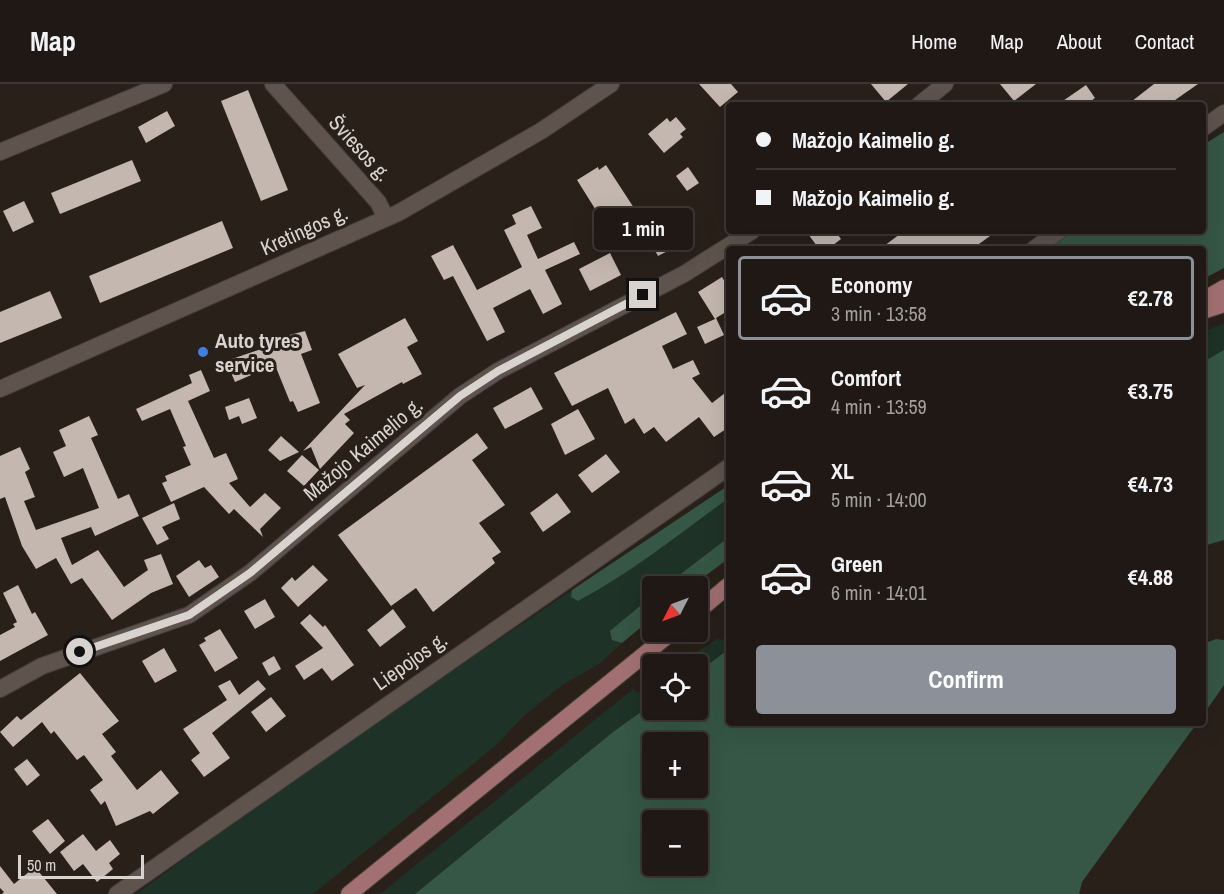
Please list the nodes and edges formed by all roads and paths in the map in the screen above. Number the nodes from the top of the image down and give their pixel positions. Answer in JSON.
{"nodes":[{"id":1,"x":164,"y":84,"type":"edge"},
{"id":2,"x":273,"y":84,"type":"edge"},
{"id":3,"x":611,"y":84,"type":"edge"},
{"id":4,"x":945,"y":84,"type":"edge"},
{"id":5,"x":923,"y":102,"type":"edge"},
{"id":6,"x":1224,"y":113,"type":"edge"},
{"id":7,"x":1206,"y":126,"type":"edge"},
{"id":8,"x":0,"y":152,"type":"edge"},
{"id":9,"x":386,"y":218,"type":"junction"},
{"id":10,"x":747,"y":234,"type":"edge"},
{"id":11,"x":1055,"y":234,"type":"edge"},
{"id":12,"x":728,"y":246,"type":"edge"},
{"id":13,"x":1038,"y":246,"type":"edge"},
{"id":14,"x":726,"y":247,"type":"edge"},
{"id":15,"x":1224,"y":288,"type":"edge"},
{"id":16,"x":1206,"y":298,"type":"edge"},
{"id":17,"x":1224,"y":304,"type":"edge"},
{"id":18,"x":1206,"y":310,"type":"edge"},
{"id":19,"x":0,"y":389,"type":"edge"},
{"id":20,"x":726,"y":469,"type":"edge"},
{"id":21,"x":726,"y":588,"type":"edge"},
{"id":22,"x":708,"y":603,"type":"edge"},
{"id":23,"x":660,"y":642,"type":"edge"},
{"id":24,"x":0,"y":689,"type":"edge"},
{"id":25,"x":117,"y":894,"type":"edge"},
{"id":26,"x":349,"y":894,"type":"edge"}],
"edges":[{"from":1,"to":8,"type":"street"},
{"from":2,"to":9,"type":"street","name":"Šviesos g."},
{"from":3,"to":9,"type":"street","name":"Kretingos g."},
{"from":4,"to":5,"type":"street"},
{"from":6,"to":7,"type":"street"},
{"from":9,"to":19,"type":"street","name":"Kretingos g."},
{"from":10,"to":12,"type":"street","name":"Mažojo Kaimelio g."},
{"from":11,"to":13,"type":"street"},
{"from":14,"to":24,"type":"street","name":"Mažojo Kaimelio g."},
{"from":15,"to":16,"type":"main road"},
{"from":17,"to":18,"type":"main road"},
{"from":20,"to":25,"type":"street","name":"Liepojos g."},
{"from":21,"to":22,"type":"main road"},
{"from":23,"to":26,"type":"main road"}]}
